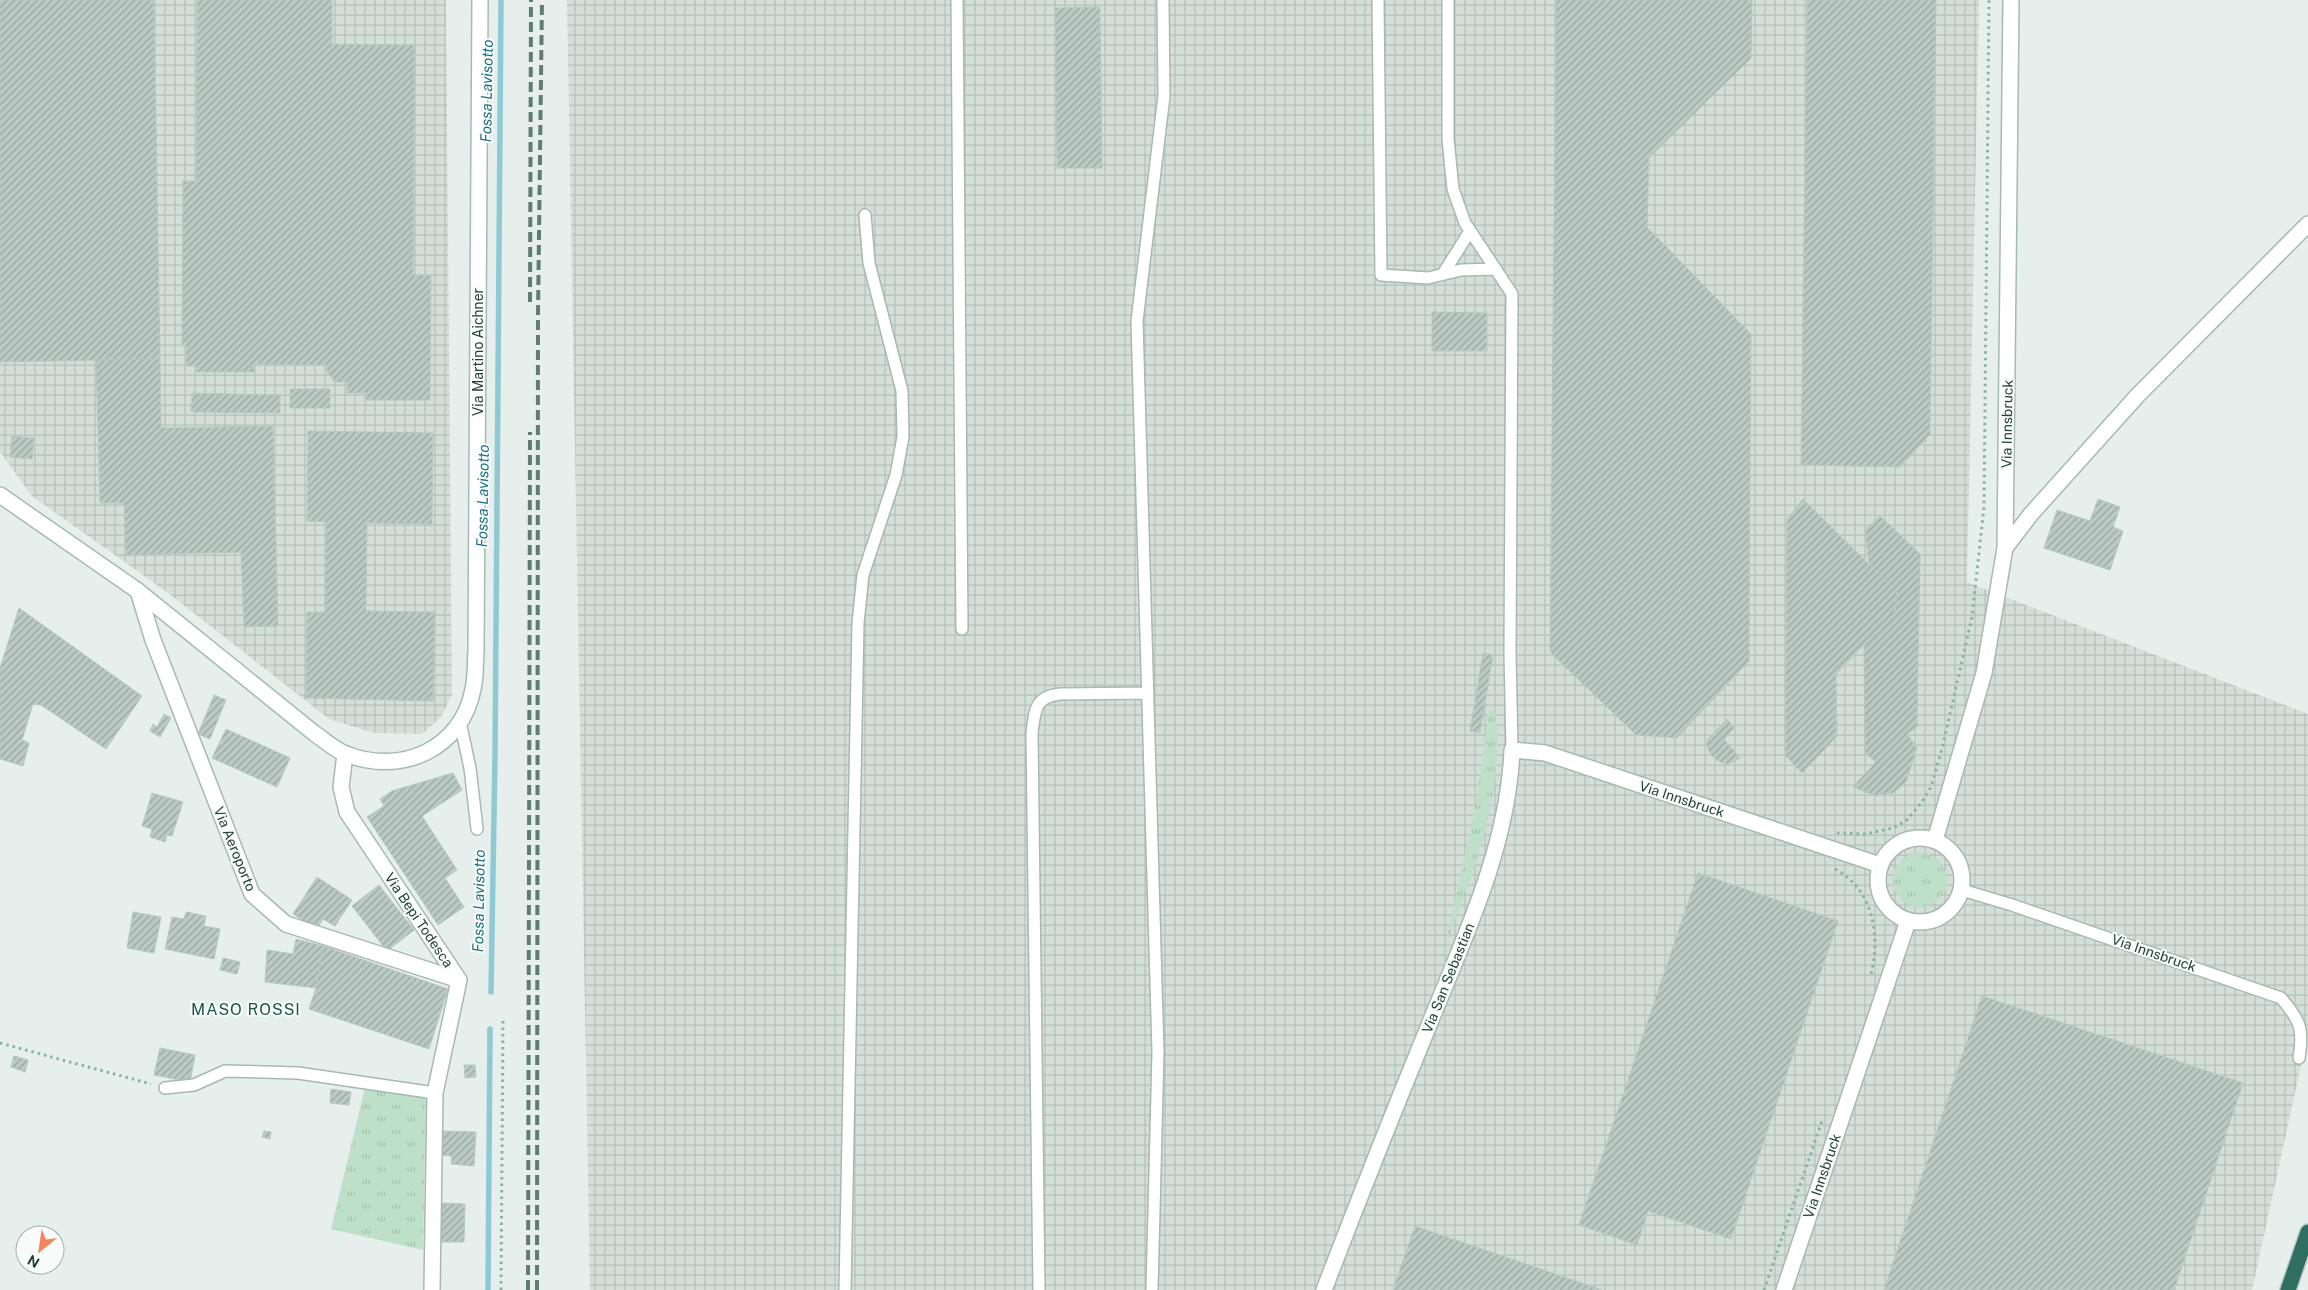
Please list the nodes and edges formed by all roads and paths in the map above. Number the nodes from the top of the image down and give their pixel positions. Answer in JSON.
{"nodes":[{"id":1,"x":480,"y":0,"type":"edge"},
{"id":2,"x":957,"y":0,"type":"edge"},
{"id":3,"x":1163,"y":0,"type":"edge"},
{"id":4,"x":1378,"y":0,"type":"edge"},
{"id":5,"x":1448,"y":0,"type":"edge"},
{"id":6,"x":1989,"y":0,"type":"edge"},
{"id":7,"x":2011,"y":0,"type":"edge"},
{"id":8,"x":865,"y":214,"type":"dead end"},
{"id":9,"x":2308,"y":224,"type":"edge"},
{"id":10,"x":1470,"y":230,"type":"junction"},
{"id":11,"x":1496,"y":269,"type":"junction"},
{"id":12,"x":1444,"y":274,"type":"junction"},
{"id":13,"x":0,"y":496,"type":"edge"},
{"id":14,"x":2005,"y":548,"type":"junction"},
{"id":15,"x":138,"y":592,"type":"junction"},
{"id":16,"x":962,"y":629,"type":"dead end"},
{"id":17,"x":1148,"y":694,"type":"junction"},
{"id":18,"x":460,"y":722,"type":"junction"},
{"id":19,"x":1512,"y":750,"type":"junction"},
{"id":20,"x":345,"y":754,"type":"junction"},
{"id":21,"x":477,"y":829,"type":"dead end"},
{"id":22,"x":1838,"y":832,"type":"dead end"},
{"id":23,"x":1936,"y":840,"type":"junction"},
{"id":24,"x":1880,"y":866,"type":"junction"},
{"id":25,"x":1832,"y":867,"type":"dead end"},
{"id":26,"x":1962,"y":890,"type":"junction"},
{"id":27,"x":1908,"y":920,"type":"junction"},
{"id":28,"x":459,"y":980,"type":"junction"},
{"id":29,"x":1868,"y":983,"type":"dead end"},
{"id":30,"x":503,"y":1020,"type":"dead end"},
{"id":31,"x":0,"y":1042,"type":"edge"},
{"id":32,"x":2300,"y":1058,"type":"dead end"},
{"id":33,"x":165,"y":1088,"type":"joint"},
{"id":34,"x":435,"y":1093,"type":"junction"},
{"id":35,"x":1824,"y":1113,"type":"dead end"},
{"id":36,"x":2308,"y":1232,"type":"edge"},
{"id":37,"x":432,"y":1290,"type":"edge"},
{"id":38,"x":501,"y":1290,"type":"edge"},
{"id":39,"x":845,"y":1290,"type":"edge"},
{"id":40,"x":1039,"y":1290,"type":"edge"},
{"id":41,"x":1152,"y":1290,"type":"edge"},
{"id":42,"x":1324,"y":1290,"type":"edge"},
{"id":43,"x":1764,"y":1290,"type":"edge"},
{"id":44,"x":1784,"y":1290,"type":"edge"},
{"id":45,"x":2288,"y":1290,"type":"edge"}],
"edges":[{"from":1,"to":18,"type":"street","name":"Via Martino Aichner"},
{"from":2,"to":16,"type":"lane"},
{"from":3,"to":17,"type":"lane"},
{"from":4,"to":12,"type":"lane"},
{"from":5,"to":10,"type":"lane","name":"Via San Sebastian"},
{"from":6,"to":22,"type":"path"},
{"from":7,"to":14,"type":"street","name":"Via Innsbruck"},
{"from":8,"to":39,"type":"lane"},
{"from":9,"to":14,"type":"street"},
{"from":10,"to":11,"type":"lane","name":"Via San Sebastian"},
{"from":10,"to":12,"type":"lane"},
{"from":11,"to":12,"type":"lane"},
{"from":11,"to":19,"type":"lane","name":"Via San Sebastian"},
{"from":13,"to":15,"type":"street"},
{"from":14,"to":23,"type":"street","name":"Via Innsbruck"},
{"from":15,"to":20,"type":"street"},
{"from":15,"to":28,"type":"street","name":"Via Aeroporto"},
{"from":17,"to":40,"type":"lane"},
{"from":17,"to":41,"type":"lane"},
{"from":18,"to":20,"type":"street","name":"Via Martino Aichner"},
{"from":18,"to":21,"type":"lane"},
{"from":19,"to":24,"type":"street","name":"Via Innsbruck"},
{"from":19,"to":42,"type":"street","name":"Via San Sebastian"},
{"from":20,"to":28,"type":"street","name":"Via Bepi Todesca"},
{"from":23,"to":24,"type":"street"},
{"from":23,"to":26,"type":"street"},
{"from":24,"to":27,"type":"street"},
{"from":25,"to":29,"type":"path"},
{"from":26,"to":27,"type":"street"},
{"from":26,"to":32,"type":"lane","name":"Via Innsbruck"},
{"from":27,"to":44,"type":"street","name":"Via Innsbruck"},
{"from":28,"to":34,"type":"street","name":"Via Bepi Todesca"},
{"from":30,"to":38,"type":"path"},
{"from":31,"to":33,"type":"path"},
{"from":33,"to":34,"type":"lane"},
{"from":34,"to":37,"type":"street","name":"Via Bepi Todesca"},
{"from":35,"to":43,"type":"path"},
{"from":36,"to":45,"type":"highway"}]}
